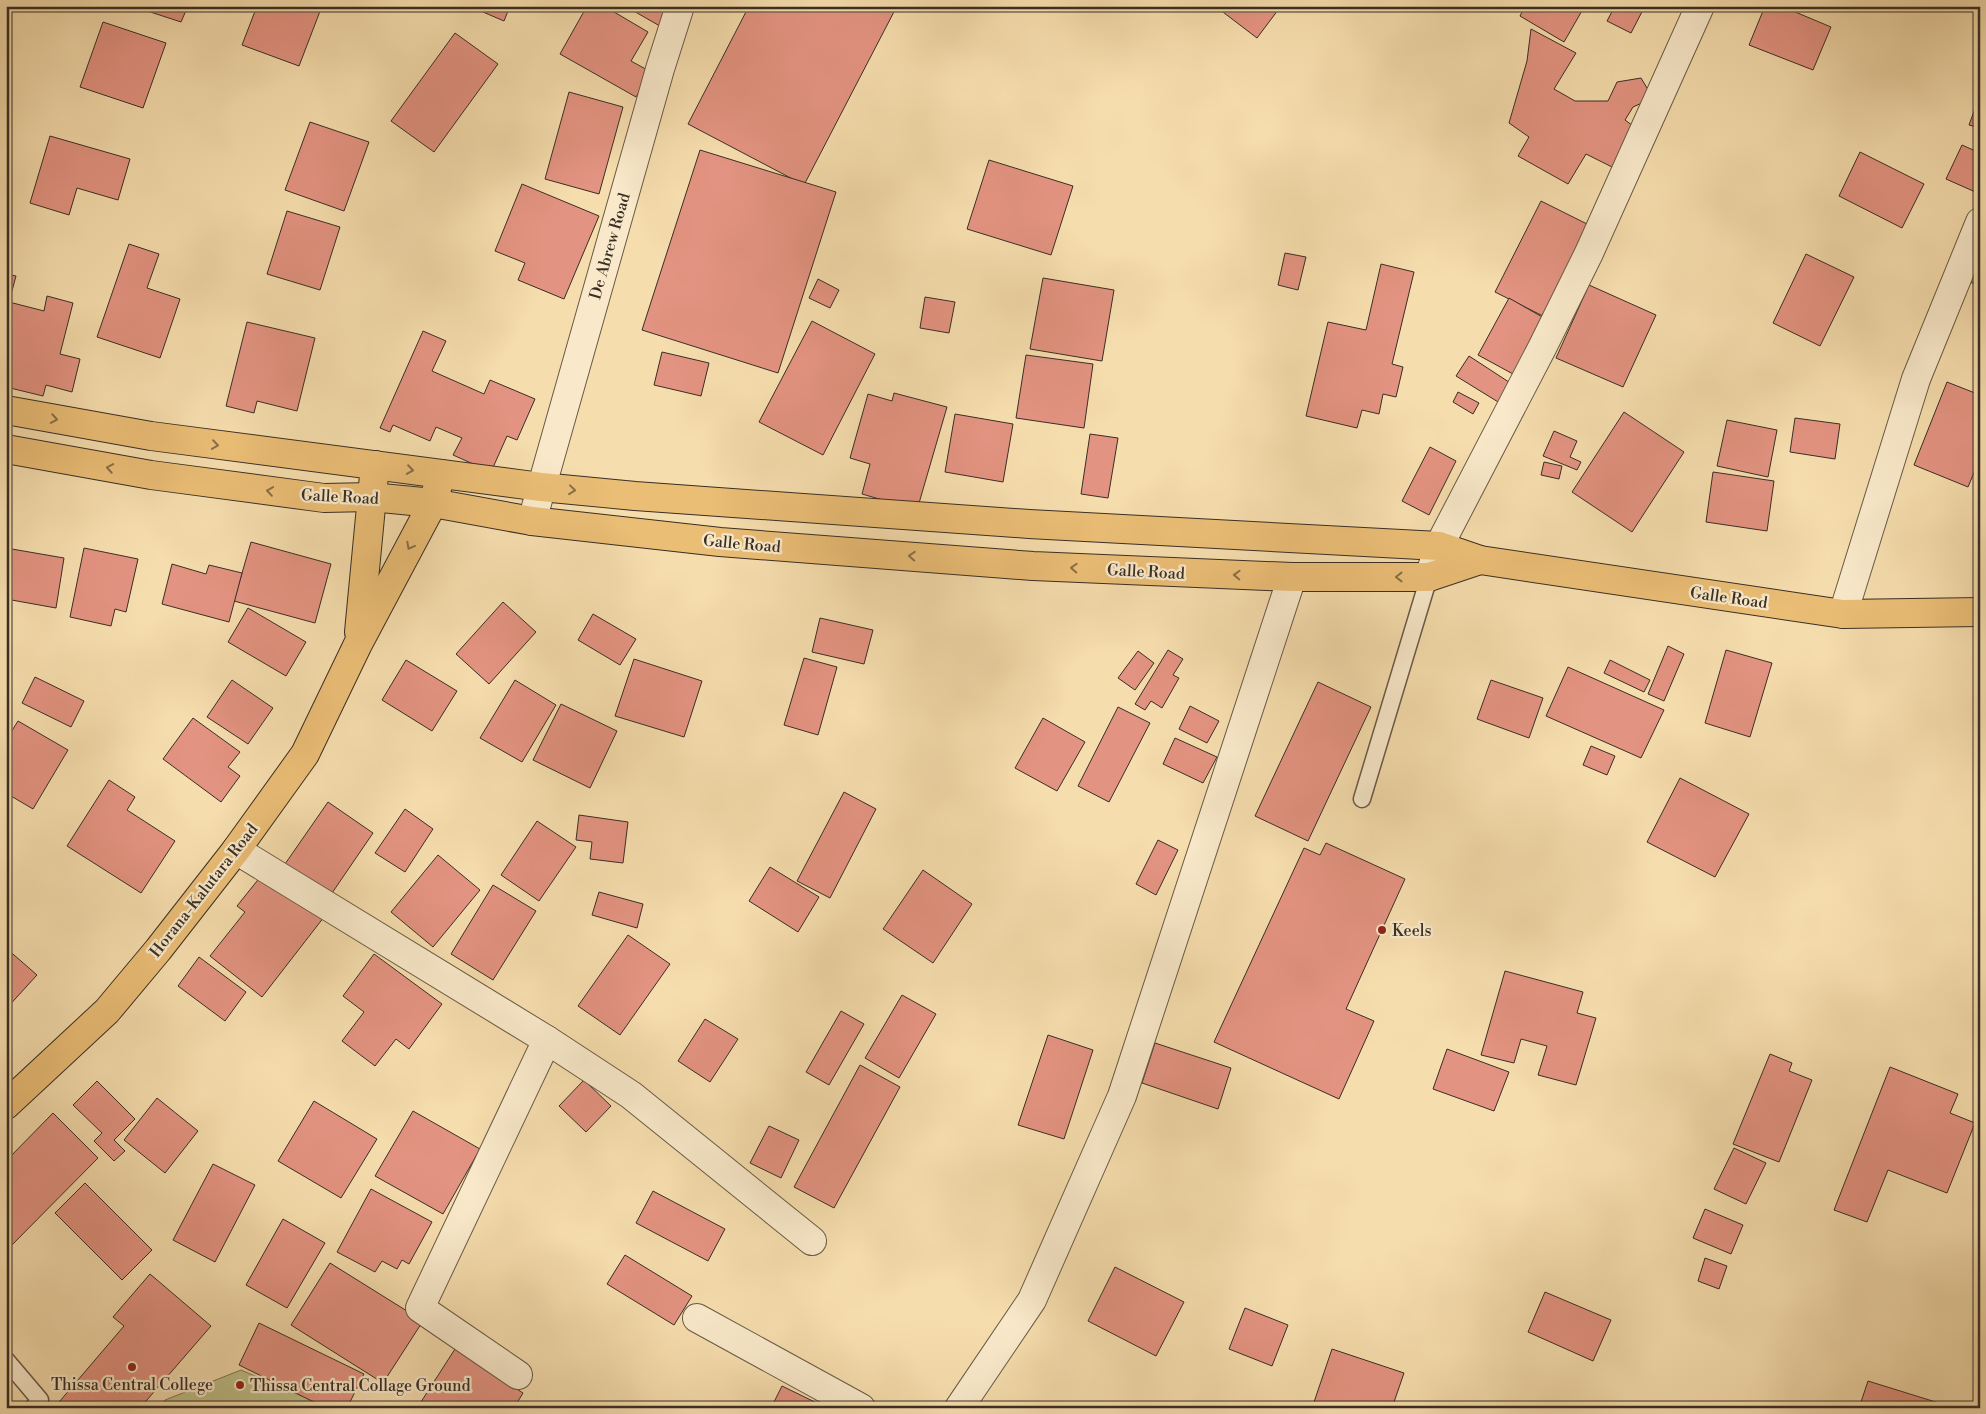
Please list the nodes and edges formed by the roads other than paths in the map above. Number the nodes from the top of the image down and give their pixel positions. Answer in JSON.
{"nodes":[{"id":1,"x":680,"y":6,"type":"edge"},
{"id":2,"x":1700,"y":6,"type":"edge"},
{"id":3,"x":1980,"y":222,"type":"edge"},
{"id":4,"x":6,"y":410,"type":"edge"},
{"id":5,"x":6,"y":449,"type":"edge"},
{"id":6,"x":375,"y":465,"type":"junction"},
{"id":7,"x":441,"y":474,"type":"junction"},
{"id":8,"x":541,"y":487,"type":"junction"},
{"id":9,"x":371,"y":497,"type":"junction"},
{"id":10,"x":433,"y":504,"type":"junction"},
{"id":11,"x":532,"y":521,"type":"junction"},
{"id":12,"x":1439,"y":546,"type":"junction"},
{"id":13,"x":1480,"y":560,"type":"junction"},
{"id":14,"x":1292,"y":577,"type":"junction"},
{"id":15,"x":1429,"y":577,"type":"junction"},
{"id":16,"x":1980,"y":612,"type":"edge"},
{"id":17,"x":1843,"y":614,"type":"junction"},
{"id":18,"x":358,"y":644,"type":"junction"},
{"id":19,"x":1362,"y":799,"type":"dead end"},
{"id":20,"x":236,"y":850,"type":"junction"},
{"id":21,"x":547,"y":1040,"type":"junction"},
{"id":22,"x":6,"y":1105,"type":"edge"},
{"id":23,"x":812,"y":1241,"type":"dead end"},
{"id":24,"x":697,"y":1318,"type":"dead end"},
{"id":25,"x":6,"y":1360,"type":"edge"},
{"id":26,"x":518,"y":1375,"type":"dead end"},
{"id":27,"x":33,"y":1408,"type":"edge"},
{"id":28,"x":861,"y":1408,"type":"edge"},
{"id":29,"x":959,"y":1408,"type":"edge"}],
"edges":[{"from":1,"to":8,"type":"street","name":"De Abrew Road"},
{"from":2,"to":12,"type":"street"},
{"from":3,"to":17,"type":"street"},
{"from":4,"to":6,"type":"main road","name":"Galle Road","one_way":true},
{"from":9,"to":5,"type":"main road","name":"Galle Road","one_way":true},
{"from":6,"to":7,"type":"main road","name":"Galle Road","one_way":true},
{"from":6,"to":9,"type":"main road","name":"Horana-Kalutara Road"},
{"from":7,"to":8,"type":"main road","name":"Galle Road"},
{"from":7,"to":10,"type":"main road","name":"Horana-Kalutara Road"},
{"from":8,"to":11,"type":"street","name":"De Abrew Road"},
{"from":8,"to":12,"type":"main road","name":"Galle Road","one_way":true},
{"from":9,"to":10,"type":"main road","name":"Galle Road"},
{"from":9,"to":18,"type":"main road","name":"Horana-Kalutara Road"},
{"from":10,"to":11,"type":"main road","name":"Galle Road"},
{"from":10,"to":18,"type":"main road","name":"Horana-Kalutara Road","one_way":true},
{"from":14,"to":11,"type":"main road","name":"Galle Road","one_way":true},
{"from":12,"to":13,"type":"main road","name":"Galle Road"},
{"from":12,"to":15,"type":"street"},
{"from":13,"to":15,"type":"main road","name":"Galle Road"},
{"from":13,"to":17,"type":"main road","name":"Galle Road"},
{"from":15,"to":14,"type":"main road","name":"Galle Road","one_way":true},
{"from":14,"to":29,"type":"street"},
{"from":15,"to":19,"type":"lane"},
{"from":16,"to":17,"type":"main road","name":"Galle Road"},
{"from":18,"to":20,"type":"main road","name":"Horana-Kalutara Road"},
{"from":20,"to":21,"type":"street"},
{"from":20,"to":22,"type":"main road","name":"Horana-Kalutara Road"},
{"from":21,"to":23,"type":"street"},
{"from":21,"to":26,"type":"street"},
{"from":24,"to":28,"type":"street"},
{"from":25,"to":27,"type":"lane"}]}
